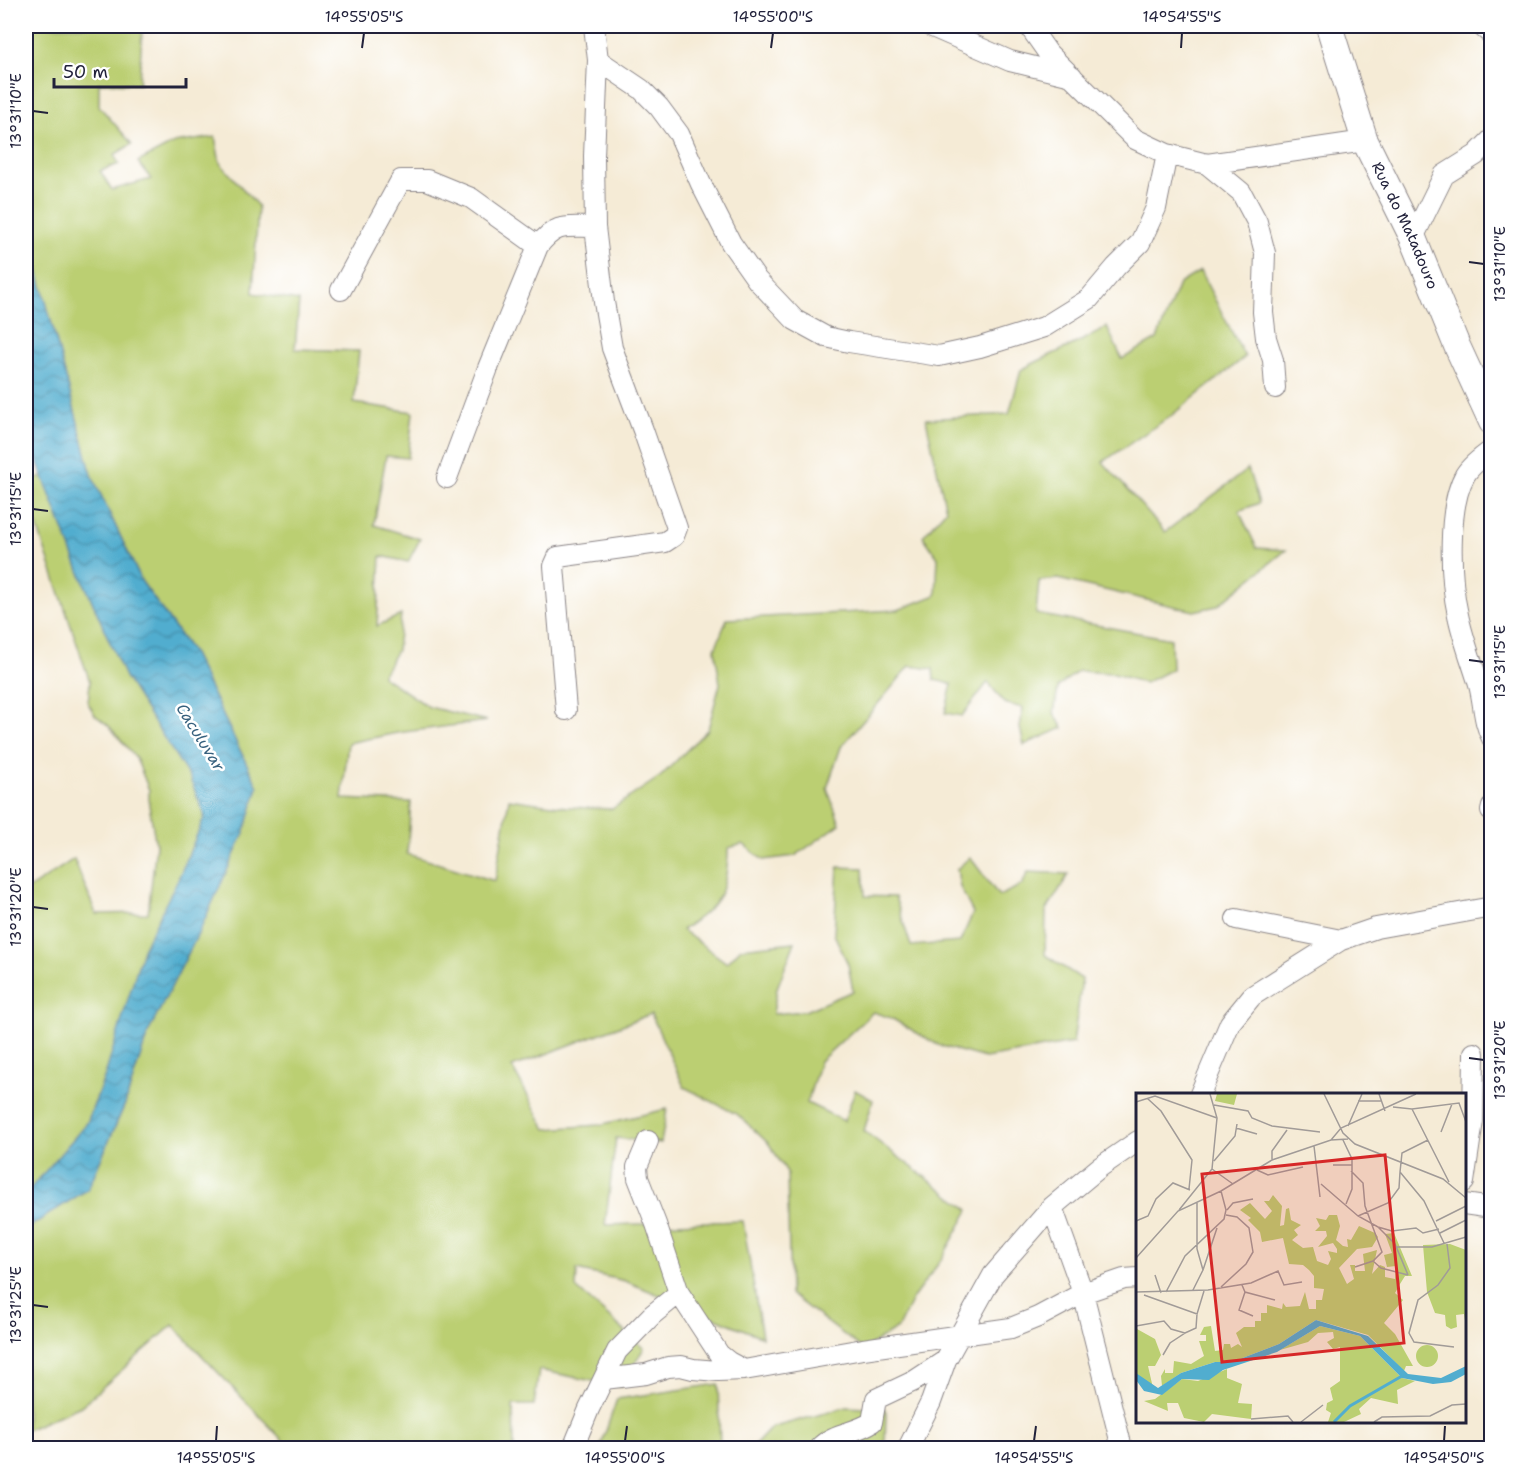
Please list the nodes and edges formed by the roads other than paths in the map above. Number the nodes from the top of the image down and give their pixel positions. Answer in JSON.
{"nodes":[{"id":1,"x":594,"y":26,"type":"edge"},
{"id":2,"x":930,"y":26,"type":"edge"},
{"id":3,"x":1029,"y":26,"type":"edge"},
{"id":4,"x":1329,"y":26,"type":"edge"},
{"id":5,"x":1486,"y":26,"type":"edge"},
{"id":6,"x":1491,"y":31,"type":"edge"},
{"id":7,"x":598,"y":60,"type":"junction"},
{"id":8,"x":1072,"y":76,"type":"junction"},
{"id":9,"x":1491,"y":139,"type":"edge"},
{"id":10,"x":1365,"y":141,"type":"junction"},
{"id":11,"x":1167,"y":154,"type":"junction"},
{"id":12,"x":1207,"y":164,"type":"junction"},
{"id":13,"x":595,"y":227,"type":"junction"},
{"id":14,"x":1413,"y":238,"type":"junction"},
{"id":15,"x":538,"y":246,"type":"junction"},
{"id":16,"x":341,"y":290,"type":"dead end"},
{"id":17,"x":1275,"y":388,"type":"dead end"},
{"id":18,"x":1491,"y":422,"type":"edge"},
{"id":19,"x":1491,"y":450,"type":"edge"},
{"id":20,"x":447,"y":478,"type":"dead end"},
{"id":21,"x":1487,"y":697,"type":"edge"},
{"id":22,"x":566,"y":710,"type":"dead end"},
{"id":23,"x":1491,"y":738,"type":"edge"},
{"id":24,"x":1491,"y":907,"type":"edge"},
{"id":25,"x":1236,"y":919,"type":"dead end"},
{"id":26,"x":1341,"y":940,"type":"junction"},
{"id":27,"x":1474,"y":1053,"type":"dead end"},
{"id":28,"x":1201,"y":1093,"type":"edge"},
{"id":29,"x":648,"y":1141,"type":"dead end"},
{"id":30,"x":1136,"y":1142,"type":"edge"},
{"id":31,"x":1466,"y":1168,"type":"edge"},
{"id":32,"x":1466,"y":1203,"type":"edge"},
{"id":33,"x":1052,"y":1207,"type":"junction"},
{"id":34,"x":1491,"y":1208,"type":"edge"},
{"id":35,"x":1136,"y":1278,"type":"edge"},
{"id":36,"x":679,"y":1293,"type":"junction"},
{"id":37,"x":1083,"y":1293,"type":"junction"},
{"id":38,"x":958,"y":1337,"type":"junction"},
{"id":39,"x":946,"y":1360,"type":"junction"},
{"id":40,"x":744,"y":1370,"type":"junction"},
{"id":41,"x":604,"y":1379,"type":"junction"},
{"id":42,"x":573,"y":1449,"type":"edge"},
{"id":43,"x":819,"y":1449,"type":"edge"},
{"id":44,"x":908,"y":1449,"type":"edge"},
{"id":45,"x":1122,"y":1449,"type":"edge"}],
"edges":[{"from":1,"to":7,"type":"street"},
{"from":2,"to":8,"type":"street"},
{"from":3,"to":8,"type":"street"},
{"from":4,"to":10,"type":"street","name":"Rua do Matadouro"},
{"from":5,"to":6,"type":"street"},
{"from":7,"to":11,"type":"street"},
{"from":7,"to":13,"type":"street"},
{"from":8,"to":11,"type":"street"},
{"from":9,"to":14,"type":"street"},
{"from":10,"to":12,"type":"street"},
{"from":10,"to":14,"type":"street","name":"Rua do Matadouro"},
{"from":11,"to":12,"type":"street"},
{"from":12,"to":17,"type":"street"},
{"from":13,"to":15,"type":"street"},
{"from":13,"to":22,"type":"street"},
{"from":14,"to":18,"type":"street","name":"Rua do Matadouro"},
{"from":15,"to":16,"type":"street"},
{"from":15,"to":20,"type":"street"},
{"from":19,"to":21,"type":"street"},
{"from":21,"to":23,"type":"street"},
{"from":24,"to":26,"type":"street"},
{"from":25,"to":26,"type":"street"},
{"from":26,"to":28,"type":"street"},
{"from":27,"to":31,"type":"street"},
{"from":29,"to":36,"type":"street"},
{"from":30,"to":33,"type":"street"},
{"from":32,"to":34,"type":"street"},
{"from":33,"to":37,"type":"street"},
{"from":33,"to":38,"type":"street"},
{"from":35,"to":37,"type":"street"},
{"from":36,"to":40,"type":"street"},
{"from":36,"to":41,"type":"street"},
{"from":37,"to":38,"type":"street"},
{"from":37,"to":45,"type":"street"},
{"from":38,"to":39,"type":"street"},
{"from":38,"to":40,"type":"street"},
{"from":39,"to":43,"type":"street"},
{"from":39,"to":44,"type":"street"},
{"from":40,"to":41,"type":"street"},
{"from":41,"to":42,"type":"street"}]}
